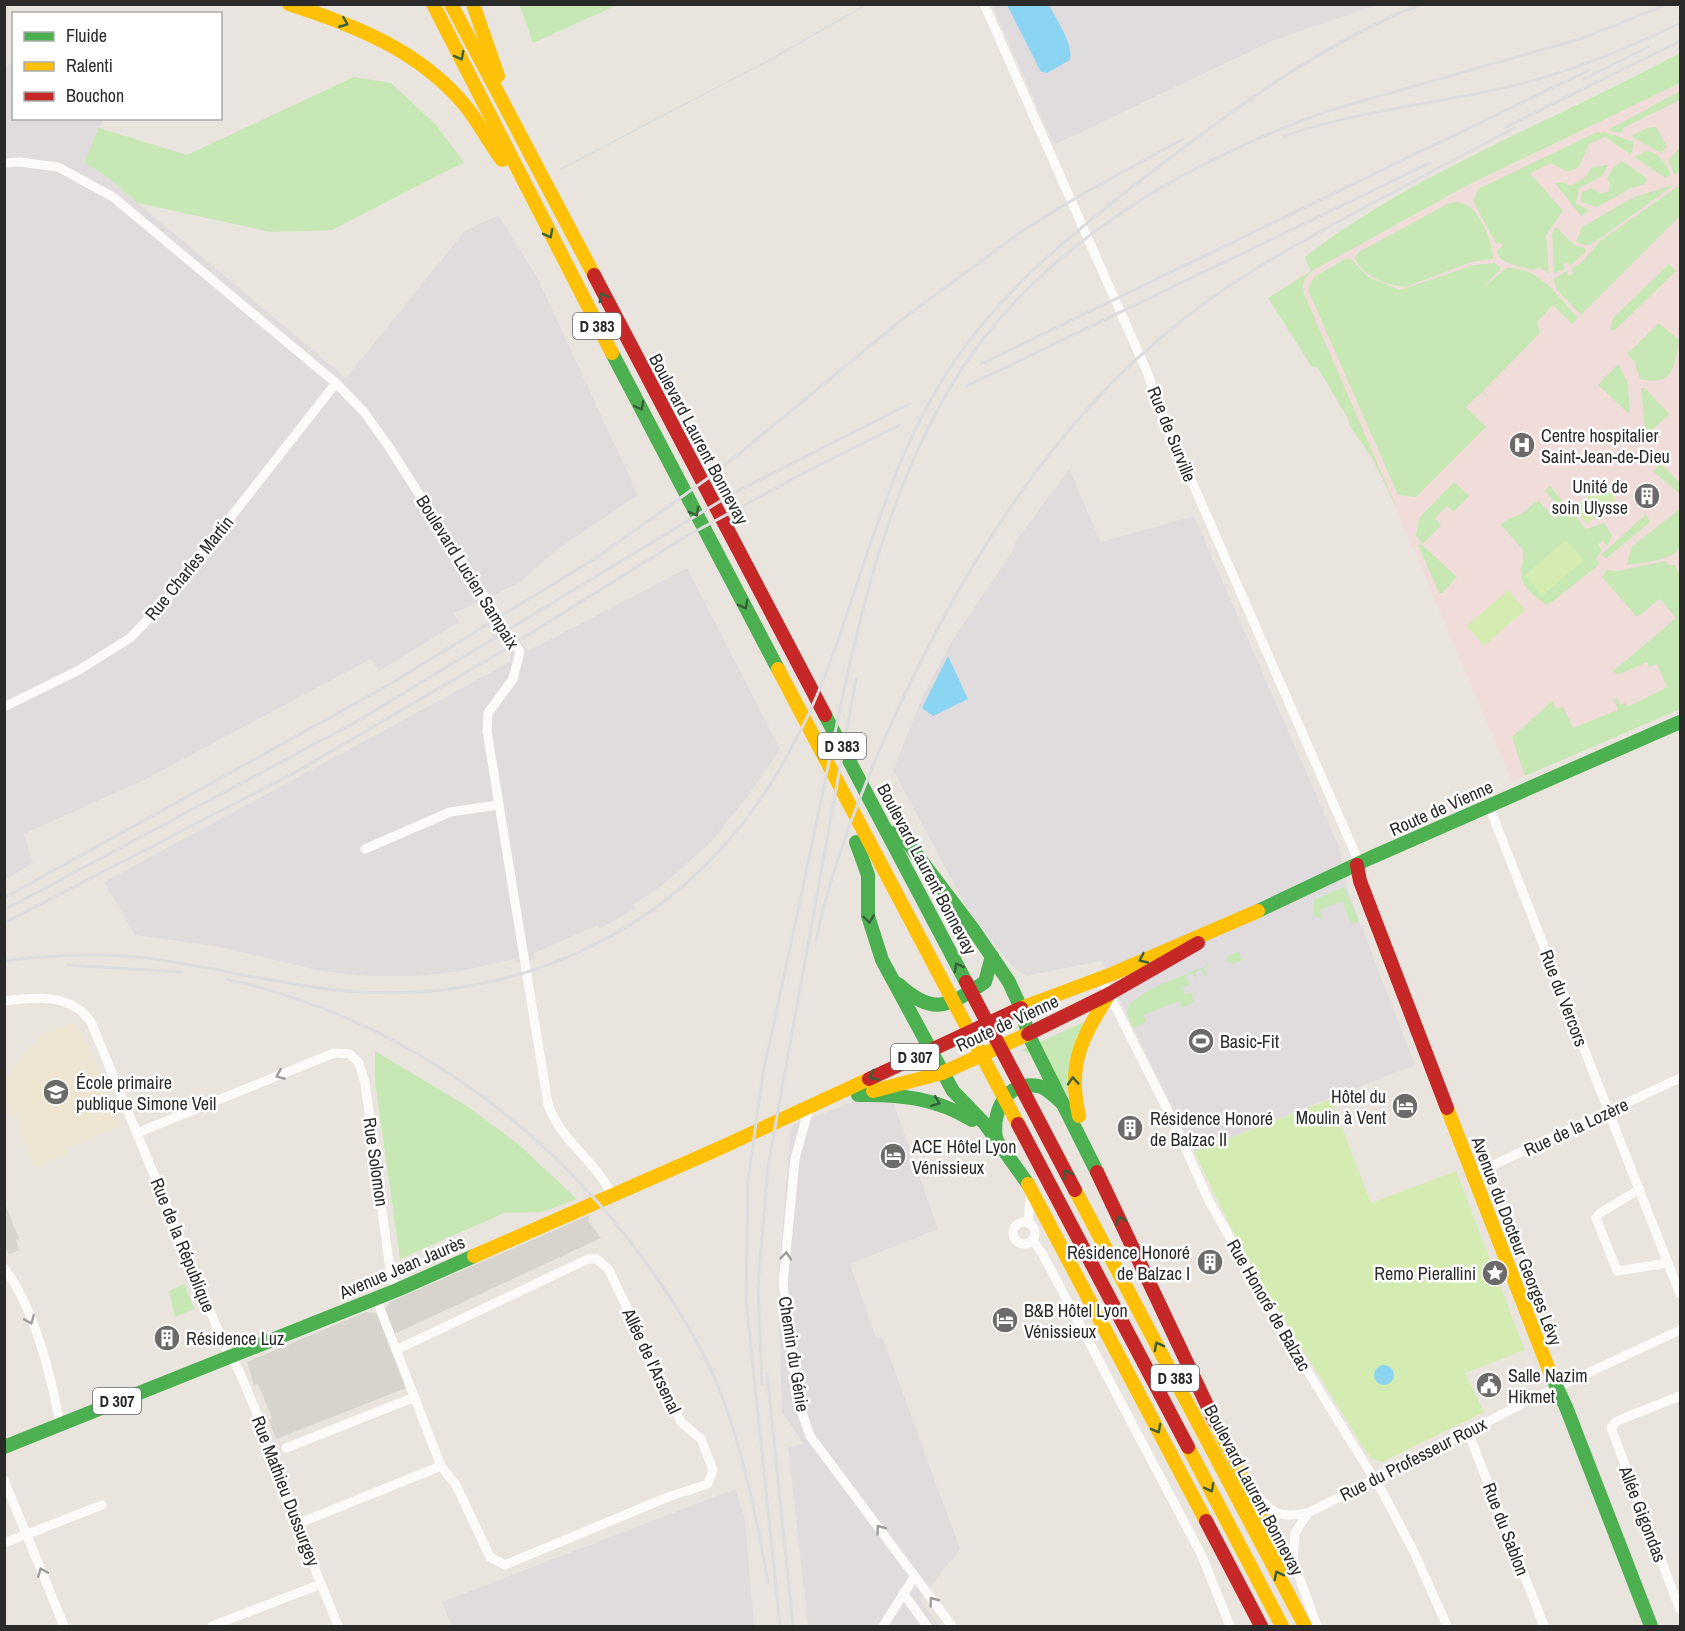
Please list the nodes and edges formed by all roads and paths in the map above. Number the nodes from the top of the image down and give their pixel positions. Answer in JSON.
{"nodes":[{"id":1,"x":289,"y":4,"type":"edge"},
{"id":2,"x":433,"y":4,"type":"edge"},
{"id":3,"x":452,"y":4,"type":"edge"},
{"id":4,"x":473,"y":4,"type":"edge"},
{"id":5,"x":984,"y":4,"type":"edge"},
{"id":6,"x":516,"y":129,"type":"junction"},
{"id":7,"x":4,"y":163,"type":"edge"},
{"id":8,"x":522,"y":182,"type":"junction"},
{"id":9,"x":336,"y":383,"type":"junction"},
{"id":10,"x":4,"y":707,"type":"edge"},
{"id":11,"x":1680,"y":722,"type":"edge"},
{"id":12,"x":839,"y":784,"type":"junction"},
{"id":13,"x":499,"y":805,"type":"junction"},
{"id":14,"x":1489,"y":806,"type":"junction"},
{"id":15,"x":879,"y":807,"type":"junction"},
{"id":16,"x":364,"y":849,"type":"dead end"},
{"id":17,"x":1357,"y":865,"type":"junction"},
{"id":18,"x":1217,"y":929,"type":"junction"},
{"id":19,"x":992,"y":956,"type":"junction"},
{"id":20,"x":1101,"y":978,"type":"junction"},
{"id":21,"x":892,"y":979,"type":"junction"},
{"id":22,"x":1109,"y":994,"type":"junction"},
{"id":23,"x":4,"y":1001,"type":"edge"},
{"id":24,"x":1022,"y":1008,"type":"junction"},
{"id":25,"x":1028,"y":1035,"type":"junction"},
{"id":26,"x":930,"y":1050,"type":"junction"},
{"id":27,"x":942,"y":1073,"type":"junction"},
{"id":28,"x":1680,"y":1078,"type":"edge"},
{"id":29,"x":858,"y":1095,"type":"junction"},
{"id":30,"x":809,"y":1108,"type":"junction"},
{"id":31,"x":1609,"y":1112,"type":"junction"},
{"id":32,"x":1071,"y":1115,"type":"junction"},
{"id":33,"x":137,"y":1133,"type":"junction"},
{"id":34,"x":996,"y":1140,"type":"junction"},
{"id":35,"x":1091,"y":1158,"type":"junction"},
{"id":36,"x":1016,"y":1165,"type":"junction"},
{"id":37,"x":1472,"y":1175,"type":"junction"},
{"id":38,"x":1640,"y":1189,"type":"junction"},
{"id":39,"x":611,"y":1196,"type":"junction"},
{"id":40,"x":1028,"y":1222,"type":"junction"},
{"id":41,"x":1033,"y":1241,"type":"junction"},
{"id":42,"x":1668,"y":1263,"type":"junction"},
{"id":43,"x":4,"y":1268,"type":"edge"},
{"id":44,"x":396,"y":1290,"type":"junction"},
{"id":45,"x":1680,"y":1294,"type":"edge"},
{"id":46,"x":376,"y":1298,"type":"junction"},
{"id":47,"x":1680,"y":1330,"type":"edge"},
{"id":48,"x":396,"y":1350,"type":"junction"},
{"id":49,"x":230,"y":1356,"type":"junction"},
{"id":50,"x":1556,"y":1388,"type":"junction"},
{"id":51,"x":1680,"y":1396,"type":"edge"},
{"id":52,"x":415,"y":1397,"type":"junction"},
{"id":53,"x":60,"y":1424,"type":"junction"},
{"id":54,"x":1216,"y":1425,"type":"junction"},
{"id":55,"x":1468,"y":1432,"type":"junction"},
{"id":56,"x":4,"y":1447,"type":"edge"},
{"id":57,"x":286,"y":1448,"type":"dead end"},
{"id":58,"x":441,"y":1466,"type":"junction"},
{"id":59,"x":1373,"y":1478,"type":"junction"},
{"id":60,"x":4,"y":1480,"type":"edge"},
{"id":61,"x":102,"y":1505,"type":"dead end"},
{"id":62,"x":1308,"y":1513,"type":"junction"},
{"id":63,"x":297,"y":1524,"type":"junction"},
{"id":64,"x":27,"y":1534,"type":"junction"},
{"id":65,"x":4,"y":1543,"type":"edge"},
{"id":66,"x":915,"y":1576,"type":"junction"},
{"id":67,"x":321,"y":1584,"type":"junction"},
{"id":68,"x":903,"y":1593,"type":"junction"},
{"id":69,"x":1680,"y":1610,"type":"edge"},
{"id":70,"x":64,"y":1626,"type":"edge"},
{"id":71,"x":212,"y":1626,"type":"edge"},
{"id":72,"x":338,"y":1626,"type":"edge"},
{"id":73,"x":883,"y":1626,"type":"edge"},
{"id":74,"x":927,"y":1626,"type":"edge"},
{"id":75,"x":952,"y":1626,"type":"edge"},
{"id":76,"x":1230,"y":1626,"type":"edge"},
{"id":77,"x":1261,"y":1626,"type":"edge"},
{"id":78,"x":1282,"y":1626,"type":"edge"},
{"id":79,"x":1305,"y":1626,"type":"edge"},
{"id":80,"x":1317,"y":1626,"type":"edge"},
{"id":81,"x":1447,"y":1626,"type":"edge"},
{"id":82,"x":1544,"y":1626,"type":"edge"},
{"id":83,"x":1651,"y":1626,"type":"edge"}],
"edges":[{"from":1,"to":8,"type":"main road","one_way":true},
{"from":2,"to":8,"type":"main road","number":"D 383","one_way":true},
{"from":3,"to":6,"type":"main road","number":"D 383"},
{"from":4,"to":6,"type":"main road"},
{"from":5,"to":17,"type":"street","name":"Rue de Surville"},
{"from":15,"to":6,"type":"main road","name":"Boulevard Laurent Bonnevay","number":"D 383","one_way":true},
{"from":7,"to":9,"type":"street","name":"Boulevard Lucien Sampaix"},
{"from":8,"to":12,"type":"main road","name":"Boulevard Laurent Bonnevay","number":"D 383","one_way":true},
{"from":9,"to":10,"type":"street","name":"Rue Charles Martin"},
{"from":9,"to":13,"type":"street","name":"Boulevard Lucien Sampaix"},
{"from":11,"to":14,"type":"main road","name":"Route de Vienne"},
{"from":12,"to":21,"type":"main road","one_way":true},
{"from":12,"to":78,"type":"main road","name":"Boulevard Laurent Bonnevay","number":"D 383","one_way":true},
{"from":13,"to":16,"type":"street"},
{"from":13,"to":39,"type":"street","name":"Boulevard Lucien Sampaix"},
{"from":14,"to":17,"type":"main road","name":"Route de Vienne"},
{"from":14,"to":31,"type":"street","name":"Rue du Vercors"},
{"from":15,"to":19,"type":"main road"},
{"from":79,"to":15,"type":"main road","name":"Boulevard Laurent Bonnevay","number":"D 383","one_way":true},
{"from":17,"to":18,"type":"main road","name":"Route de Vienne"},
{"from":17,"to":37,"type":"main road","name":"Avenue du Docteur Georges Lévy"},
{"from":18,"to":20,"type":"main road","name":"Route de Vienne","one_way":true},
{"from":18,"to":22,"type":"main road","name":"Route de Vienne"},
{"from":19,"to":21,"type":"main road"},
{"from":19,"to":24,"type":"main road"},
{"from":20,"to":22,"type":"street","name":"Rue Honoré de Balzac"},
{"from":20,"to":24,"type":"main road","name":"Route de Vienne"},
{"from":21,"to":26,"type":"main road"},
{"from":22,"to":25,"type":"main road","name":"Route de Vienne"},
{"from":35,"to":22,"type":"main road","one_way":true},
{"from":22,"to":59,"type":"street","name":"Rue Honoré de Balzac"},
{"from":23,"to":33,"type":"street","name":"Rue de la République"},
{"from":24,"to":25,"type":"main road"},
{"from":24,"to":26,"type":"main road","name":"Route de Vienne","number":"D 307"},
{"from":25,"to":27,"type":"main road","name":"Route de Vienne","number":"D 307"},
{"from":25,"to":32,"type":"main road"},
{"from":26,"to":27,"type":"main road"},
{"from":26,"to":30,"type":"main road","name":"Route de Vienne","number":"D 307","one_way":true},
{"from":27,"to":29,"type":"main road","name":"Route de Vienne","number":"D 307"},
{"from":27,"to":34,"type":"main road"},
{"from":28,"to":31,"type":"street","name":"Rue de la Lozère"},
{"from":29,"to":30,"type":"main road","name":"Route de Vienne","number":"D 307"},
{"from":29,"to":34,"type":"main road","one_way":true},
{"from":30,"to":39,"type":"main road","name":"Avenue Jean Jaurès","number":"D 307"},
{"from":66,"to":30,"type":"street","name":"Chemin du Génie","one_way":true},
{"from":31,"to":37,"type":"street","name":"Rue de la Lozère"},
{"from":31,"to":38,"type":"street","name":"Rue du Vercors"},
{"from":32,"to":34,"type":"main road"},
{"from":32,"to":35,"type":"main road"},
{"from":44,"to":33,"type":"street","name":"Rue Solomon","one_way":true},
{"from":33,"to":49,"type":"street","name":"Rue de la République"},
{"from":34,"to":36,"type":"main road"},
{"from":54,"to":35,"type":"main road","one_way":true},
{"from":36,"to":40,"type":"street"},
{"from":36,"to":77,"type":"main road","one_way":true},
{"from":37,"to":50,"type":"main road","name":"Avenue du Docteur Georges Lévy"},
{"from":38,"to":42,"type":"street","name":"Rue du Vercors"},
{"from":38,"to":42,"type":"street"},
{"from":39,"to":44,"type":"main road","name":"Avenue Jean Jaurès","number":"D 307"},
{"from":40,"to":41,"type":"street"},
{"from":40,"to":41,"type":"street"},
{"from":41,"to":76,"type":"street"},
{"from":42,"to":45,"type":"street","name":"Rue du Vercors"},
{"from":43,"to":53,"type":"street","one_way":true},
{"from":44,"to":46,"type":"main road","name":"Avenue Jean Jaurès","number":"D 307"},
{"from":46,"to":48,"type":"street","name":"Allée de l'Arsenal"},
{"from":46,"to":49,"type":"main road","name":"Avenue Jean Jaurès","number":"D 307"},
{"from":47,"to":50,"type":"street","name":"Rue du Professeur Roux"},
{"from":48,"to":52,"type":"street","name":"Allée de l'Arsenal"},
{"from":48,"to":58,"type":"street","name":"Allée de l'Arsenal"},
{"from":49,"to":53,"type":"main road","name":"Avenue Jean Jaurès","number":"D 307"},
{"from":49,"to":63,"type":"street","name":"Rue Mathieu Dussurgey"},
{"from":50,"to":55,"type":"street","name":"Rue du Professeur Roux"},
{"from":50,"to":83,"type":"main road","name":"Avenue du Docteur Georges Lévy"},
{"from":51,"to":69,"type":"street","name":"Allée Gigondas"},
{"from":52,"to":57,"type":"street"},
{"from":52,"to":58,"type":"street","name":"Allée de l'Arsenal"},
{"from":53,"to":56,"type":"main road","name":"Avenue Jean Jaurès","number":"D 307"},
{"from":54,"to":62,"type":"street","name":"Rue du Professeur Roux"},
{"from":54,"to":80,"type":"main road"},
{"from":55,"to":59,"type":"street","name":"Rue du Professeur Roux"},
{"from":55,"to":82,"type":"street","name":"Rue du Sablon"},
{"from":58,"to":63,"type":"street"},
{"from":59,"to":62,"type":"street","name":"Rue du Professeur Roux"},
{"from":59,"to":81,"type":"street","name":"Rue Honoré de Balzac"},
{"from":60,"to":64,"type":"street"},
{"from":61,"to":64,"type":"street"},
{"from":62,"to":80,"type":"street"},
{"from":63,"to":67,"type":"street","name":"Rue Mathieu Dussurgey"},
{"from":64,"to":65,"type":"street"},
{"from":70,"to":64,"type":"street","one_way":true},
{"from":66,"to":68,"type":"street"},
{"from":75,"to":66,"type":"street","name":"Chemin du Génie","one_way":true},
{"from":67,"to":71,"type":"street"},
{"from":67,"to":72,"type":"street","name":"Rue Mathieu Dussurgey"},
{"from":68,"to":73,"type":"street"},
{"from":68,"to":74,"type":"street"}]}
